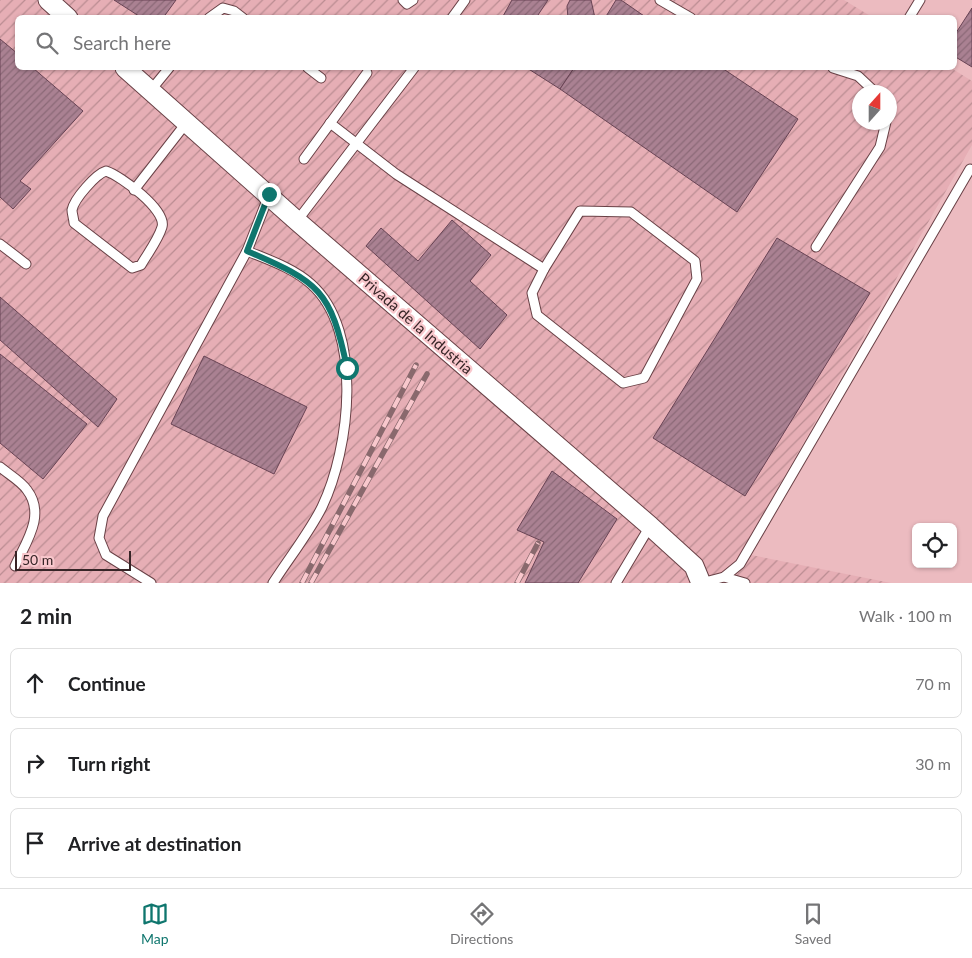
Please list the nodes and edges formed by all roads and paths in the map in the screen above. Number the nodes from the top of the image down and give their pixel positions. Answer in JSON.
{"nodes":[{"id":1,"x":48,"y":0,"type":"edge"},
{"id":2,"x":403,"y":0,"type":"edge"},
{"id":3,"x":414,"y":0,"type":"edge"},
{"id":4,"x":464,"y":0,"type":"edge"},
{"id":5,"x":660,"y":0,"type":"edge"},
{"id":6,"x":920,"y":0,"type":"edge"},
{"id":7,"x":65,"y":15,"type":"edge"},
{"id":8,"x":213,"y":15,"type":"edge"},
{"id":9,"x":239,"y":15,"type":"edge"},
{"id":10,"x":454,"y":15,"type":"edge"},
{"id":11,"x":686,"y":15,"type":"edge"},
{"id":12,"x":911,"y":15,"type":"edge"},
{"id":13,"x":127,"y":70,"type":"edge"},
{"id":14,"x":167,"y":70,"type":"edge"},
{"id":15,"x":311,"y":70,"type":"edge"},
{"id":16,"x":413,"y":70,"type":"edge"},
{"id":17,"x":838,"y":70,"type":"edge"},
{"id":18,"x":368,"y":74,"type":"dead end"},
{"id":19,"x":322,"y":78,"type":"dead end"},
{"id":20,"x":868,"y":85,"type":"edge"},
{"id":21,"x":151,"y":90,"type":"junction"},
{"id":22,"x":187,"y":122,"type":"junction"},
{"id":23,"x":330,"y":123,"type":"junction"},
{"id":24,"x":884,"y":130,"type":"edge"},
{"id":25,"x":359,"y":142,"type":"junction"},
{"id":26,"x":304,"y":159,"type":"dead end"},
{"id":27,"x":970,"y":169,"type":"dead end"},
{"id":28,"x":134,"y":190,"type":"junction"},
{"id":29,"x":269,"y":194,"type":"junction"},
{"id":30,"x":297,"y":221,"type":"junction"},
{"id":31,"x":0,"y":244,"type":"edge"},
{"id":32,"x":816,"y":247,"type":"dead end"},
{"id":33,"x":247,"y":251,"type":"junction"},
{"id":34,"x":26,"y":264,"type":"dead end"},
{"id":35,"x":544,"y":269,"type":"junction"},
{"id":36,"x":0,"y":467,"type":"edge"},
{"id":37,"x":650,"y":526,"type":"junction"},
{"id":38,"x":15,"y":566,"type":"dead end"},
{"id":39,"x":724,"y":577,"type":"junction"},
{"id":40,"x":150,"y":583,"type":"edge"},
{"id":41,"x":273,"y":583,"type":"edge"},
{"id":42,"x":616,"y":583,"type":"edge"},
{"id":43,"x":701,"y":583,"type":"edge"},
{"id":44,"x":746,"y":583,"type":"edge"}],
"edges":[{"from":1,"to":7,"type":"street"},
{"from":2,"to":3,"type":"lane"},
{"from":4,"to":10,"type":"lane"},
{"from":5,"to":11,"type":"lane"},
{"from":6,"to":12,"type":"lane"},
{"from":8,"to":9,"type":"lane"},
{"from":13,"to":21,"type":"street","name":"Privada de la Industria"},
{"from":14,"to":21,"type":"lane"},
{"from":15,"to":19,"type":"lane"},
{"from":16,"to":25,"type":"lane"},
{"from":17,"to":20,"type":"lane"},
{"from":18,"to":23,"type":"lane"},
{"from":21,"to":22,"type":"street","name":"Privada de la Industria"},
{"from":22,"to":28,"type":"lane"},
{"from":22,"to":29,"type":"street","name":"Privada de la Industria"},
{"from":23,"to":25,"type":"lane"},
{"from":23,"to":26,"type":"lane"},
{"from":24,"to":32,"type":"lane"},
{"from":25,"to":30,"type":"lane"},
{"from":25,"to":35,"type":"lane"},
{"from":27,"to":39,"type":"lane"},
{"from":28,"to":28,"type":"lane"},
{"from":29,"to":30,"type":"street","name":"Privada de la Industria"},
{"from":29,"to":33,"type":"lane"},
{"from":30,"to":37,"type":"street","name":"Privada de la Industria"},
{"from":31,"to":34,"type":"lane"},
{"from":33,"to":40,"type":"lane"},
{"from":33,"to":41,"type":"lane"},
{"from":35,"to":35,"type":"lane"},
{"from":36,"to":38,"type":"lane"},
{"from":37,"to":42,"type":"lane"},
{"from":37,"to":43,"type":"street","name":"Privada de la Industria"},
{"from":39,"to":43,"type":"lane"},
{"from":39,"to":44,"type":"lane"}]}
